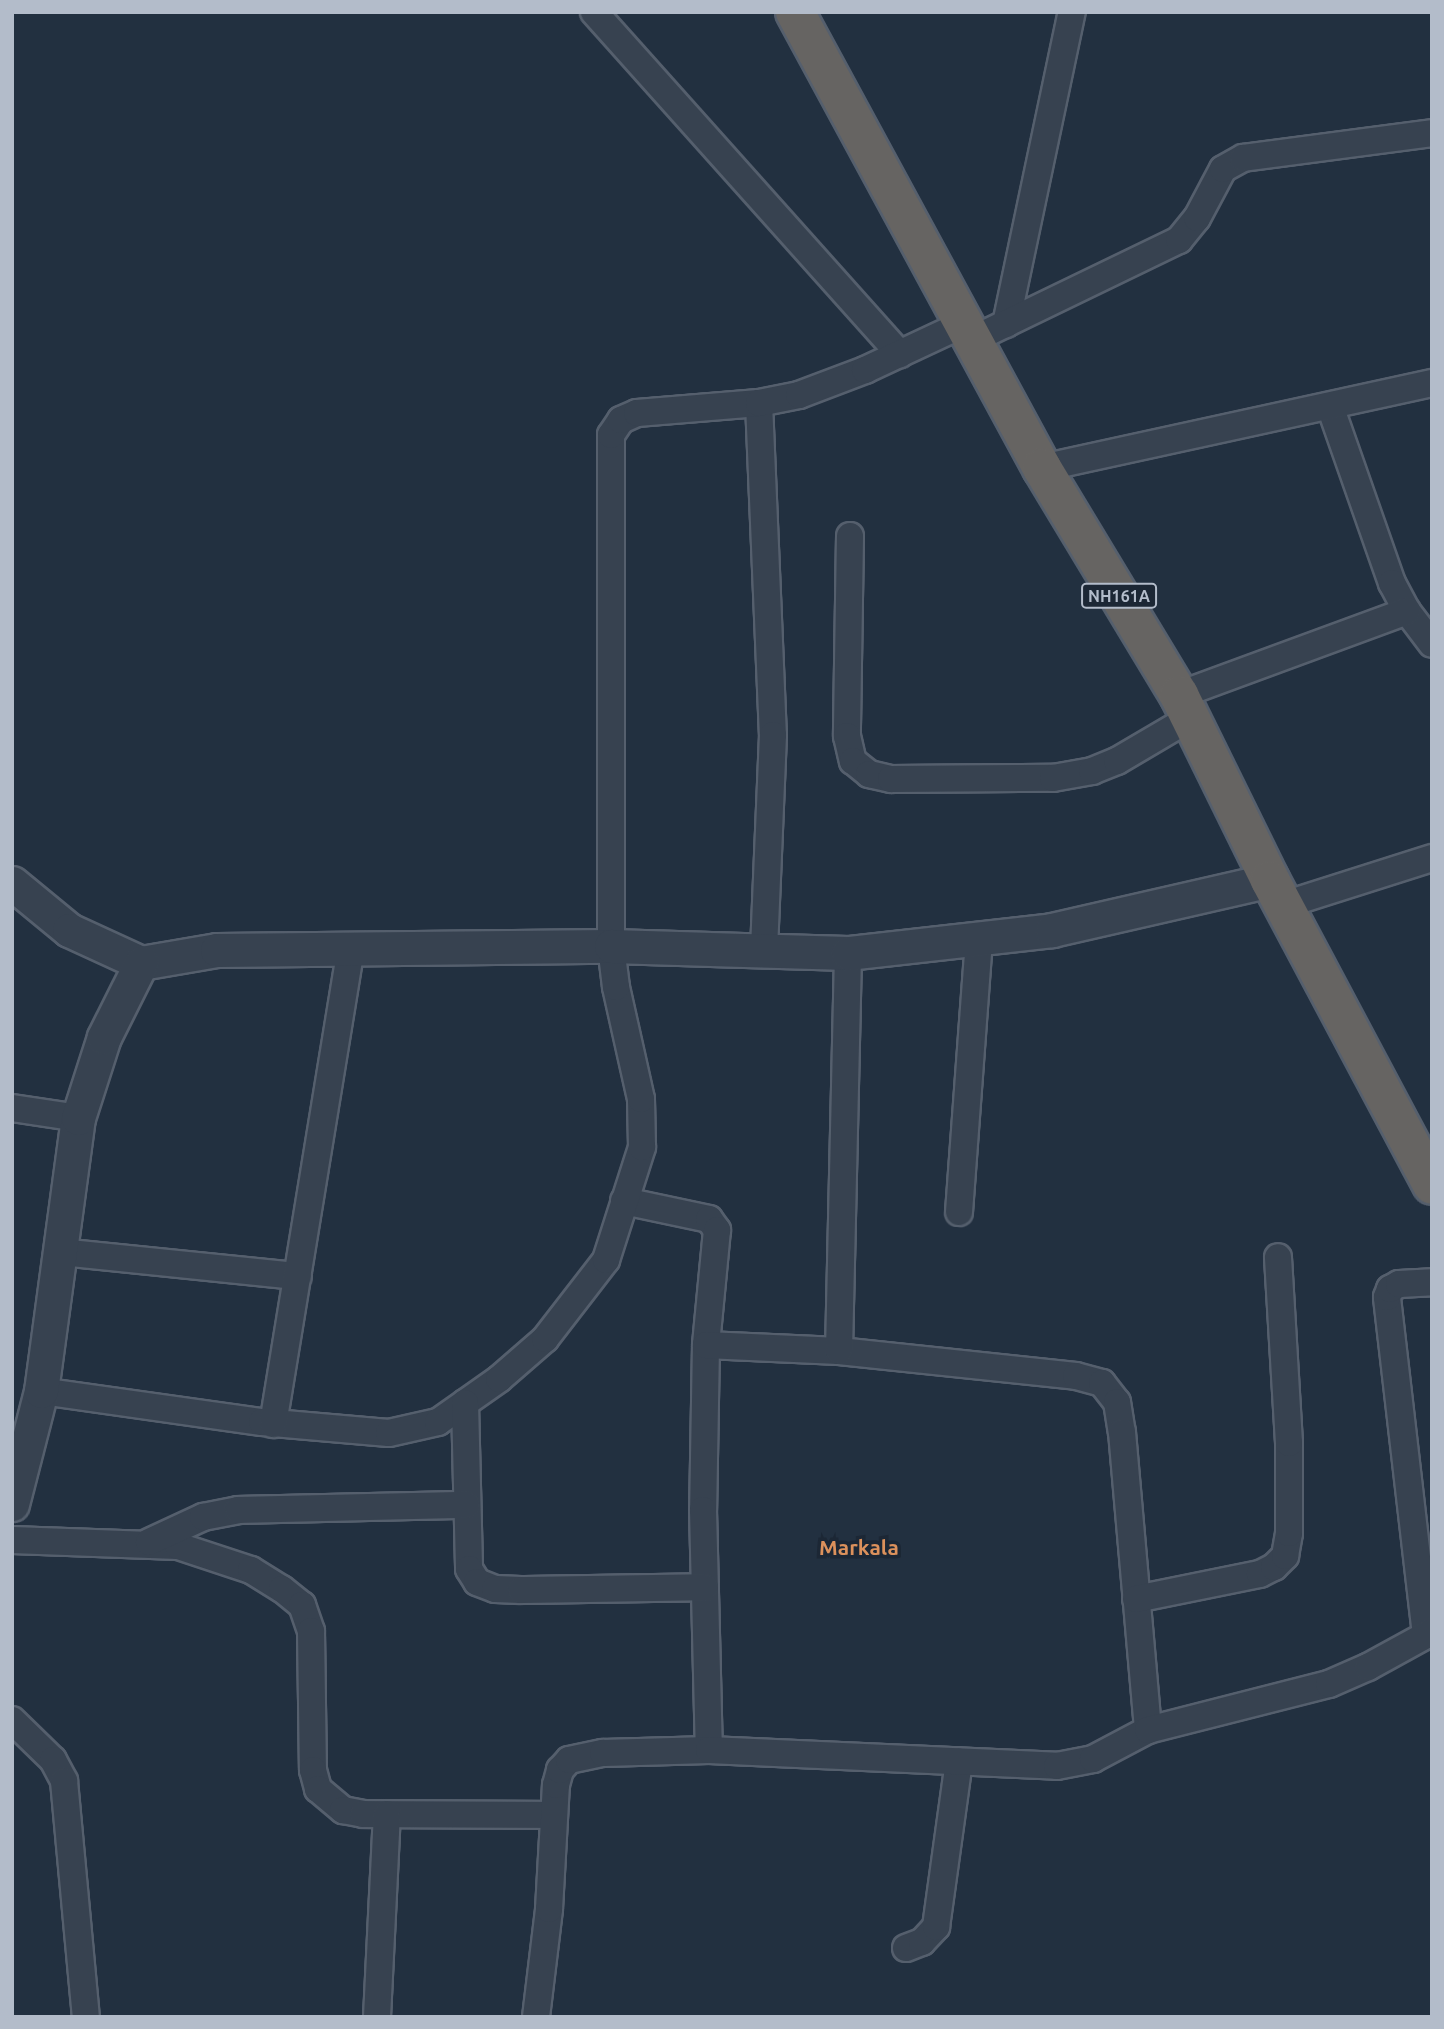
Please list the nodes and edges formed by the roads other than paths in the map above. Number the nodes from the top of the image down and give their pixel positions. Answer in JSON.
{"nodes":[{"id":1,"x":594,"y":12,"type":"edge"},
{"id":2,"x":795,"y":12,"type":"edge"},
{"id":3,"x":1072,"y":12,"type":"edge"},
{"id":4,"x":1432,"y":133,"type":"edge"},
{"id":5,"x":980,"y":329,"type":"junction"},
{"id":6,"x":900,"y":354,"type":"junction"},
{"id":7,"x":1432,"y":383,"type":"edge"},
{"id":8,"x":759,"y":403,"type":"junction"},
{"id":9,"x":1330,"y":406,"type":"junction"},
{"id":10,"x":1042,"y":468,"type":"junction"},
{"id":11,"x":850,"y":536,"type":"dead end"},
{"id":12,"x":1407,"y":611,"type":"junction"},
{"id":13,"x":1432,"y":644,"type":"edge"},
{"id":14,"x":1184,"y":706,"type":"junction"},
{"id":15,"x":1432,"y":858,"type":"edge"},
{"id":16,"x":12,"y":883,"type":"edge"},
{"id":17,"x":1277,"y":892,"type":"junction"},
{"id":18,"x":979,"y":938,"type":"junction"},
{"id":19,"x":611,"y":946,"type":"junction"},
{"id":20,"x":351,"y":949,"type":"junction"},
{"id":21,"x":764,"y":950,"type":"junction"},
{"id":22,"x":848,"y":953,"type":"junction"},
{"id":23,"x":141,"y":963,"type":"junction"},
{"id":24,"x":12,"y":1108,"type":"edge"},
{"id":25,"x":78,"y":1118,"type":"junction"},
{"id":26,"x":1432,"y":1185,"type":"edge"},
{"id":27,"x":624,"y":1201,"type":"junction"},
{"id":28,"x":958,"y":1212,"type":"dead end"},
{"id":29,"x":60,"y":1252,"type":"junction"},
{"id":30,"x":1278,"y":1257,"type":"dead end"},
{"id":31,"x":298,"y":1276,"type":"junction"},
{"id":32,"x":1432,"y":1282,"type":"edge"},
{"id":33,"x":706,"y":1345,"type":"junction"},
{"id":34,"x":839,"y":1351,"type":"junction"},
{"id":35,"x":41,"y":1391,"type":"junction"},
{"id":36,"x":465,"y":1403,"type":"junction"},
{"id":37,"x":273,"y":1424,"type":"junction"},
{"id":38,"x":12,"y":1504,"type":"edge"},
{"id":39,"x":467,"y":1505,"type":"junction"},
{"id":40,"x":12,"y":1540,"type":"edge"},
{"id":41,"x":147,"y":1543,"type":"junction"},
{"id":42,"x":705,"y":1587,"type":"junction"},
{"id":43,"x":1136,"y":1599,"type":"junction"},
{"id":44,"x":1429,"y":1633,"type":"edge"},
{"id":45,"x":12,"y":1720,"type":"edge"},
{"id":46,"x":1148,"y":1730,"type":"junction"},
{"id":47,"x":709,"y":1750,"type":"junction"},
{"id":48,"x":959,"y":1762,"type":"junction"},
{"id":49,"x":387,"y":1814,"type":"junction"},
{"id":50,"x":554,"y":1815,"type":"junction"},
{"id":51,"x":906,"y":1948,"type":"dead end"},
{"id":52,"x":86,"y":2017,"type":"edge"},
{"id":53,"x":377,"y":2017,"type":"edge"},
{"id":54,"x":536,"y":2017,"type":"edge"}],
"edges":[{"from":1,"to":6,"type":"street"},
{"from":2,"to":5,"type":"highway","number":"NH161A"},
{"from":3,"to":5,"type":"street"},
{"from":4,"to":5,"type":"street"},
{"from":5,"to":6,"type":"street"},
{"from":5,"to":10,"type":"highway","number":"NH161A"},
{"from":6,"to":8,"type":"street"},
{"from":7,"to":9,"type":"street"},
{"from":8,"to":19,"type":"street"},
{"from":8,"to":21,"type":"street"},
{"from":9,"to":10,"type":"street"},
{"from":9,"to":12,"type":"street"},
{"from":10,"to":14,"type":"highway","number":"NH161A"},
{"from":11,"to":14,"type":"street"},
{"from":12,"to":13,"type":"street"},
{"from":12,"to":14,"type":"street"},
{"from":14,"to":17,"type":"highway","number":"NH161A"},
{"from":15,"to":17,"type":"street"},
{"from":16,"to":23,"type":"street"},
{"from":17,"to":18,"type":"street"},
{"from":17,"to":26,"type":"highway","number":"NH161A"},
{"from":18,"to":22,"type":"street"},
{"from":18,"to":28,"type":"street"},
{"from":19,"to":20,"type":"street"},
{"from":19,"to":21,"type":"street"},
{"from":19,"to":27,"type":"street"},
{"from":20,"to":23,"type":"street"},
{"from":20,"to":31,"type":"street"},
{"from":21,"to":22,"type":"street"},
{"from":22,"to":34,"type":"street"},
{"from":23,"to":25,"type":"street"},
{"from":24,"to":25,"type":"street"},
{"from":25,"to":29,"type":"street"},
{"from":27,"to":33,"type":"street"},
{"from":27,"to":36,"type":"street"},
{"from":29,"to":31,"type":"street"},
{"from":29,"to":35,"type":"street"},
{"from":30,"to":43,"type":"street"},
{"from":31,"to":37,"type":"street"},
{"from":32,"to":44,"type":"street"},
{"from":33,"to":34,"type":"street"},
{"from":33,"to":42,"type":"street"},
{"from":34,"to":43,"type":"street"},
{"from":35,"to":37,"type":"street"},
{"from":35,"to":38,"type":"street"},
{"from":36,"to":37,"type":"street"},
{"from":36,"to":39,"type":"street"},
{"from":39,"to":41,"type":"street"},
{"from":39,"to":42,"type":"street"},
{"from":40,"to":41,"type":"street"},
{"from":41,"to":49,"type":"street"},
{"from":42,"to":47,"type":"street"},
{"from":43,"to":46,"type":"street"},
{"from":44,"to":46,"type":"street"},
{"from":45,"to":52,"type":"street"},
{"from":46,"to":48,"type":"street"},
{"from":47,"to":48,"type":"street"},
{"from":47,"to":50,"type":"street"},
{"from":48,"to":51,"type":"street"},
{"from":49,"to":50,"type":"street"},
{"from":49,"to":53,"type":"street"},
{"from":50,"to":54,"type":"street"}]}
